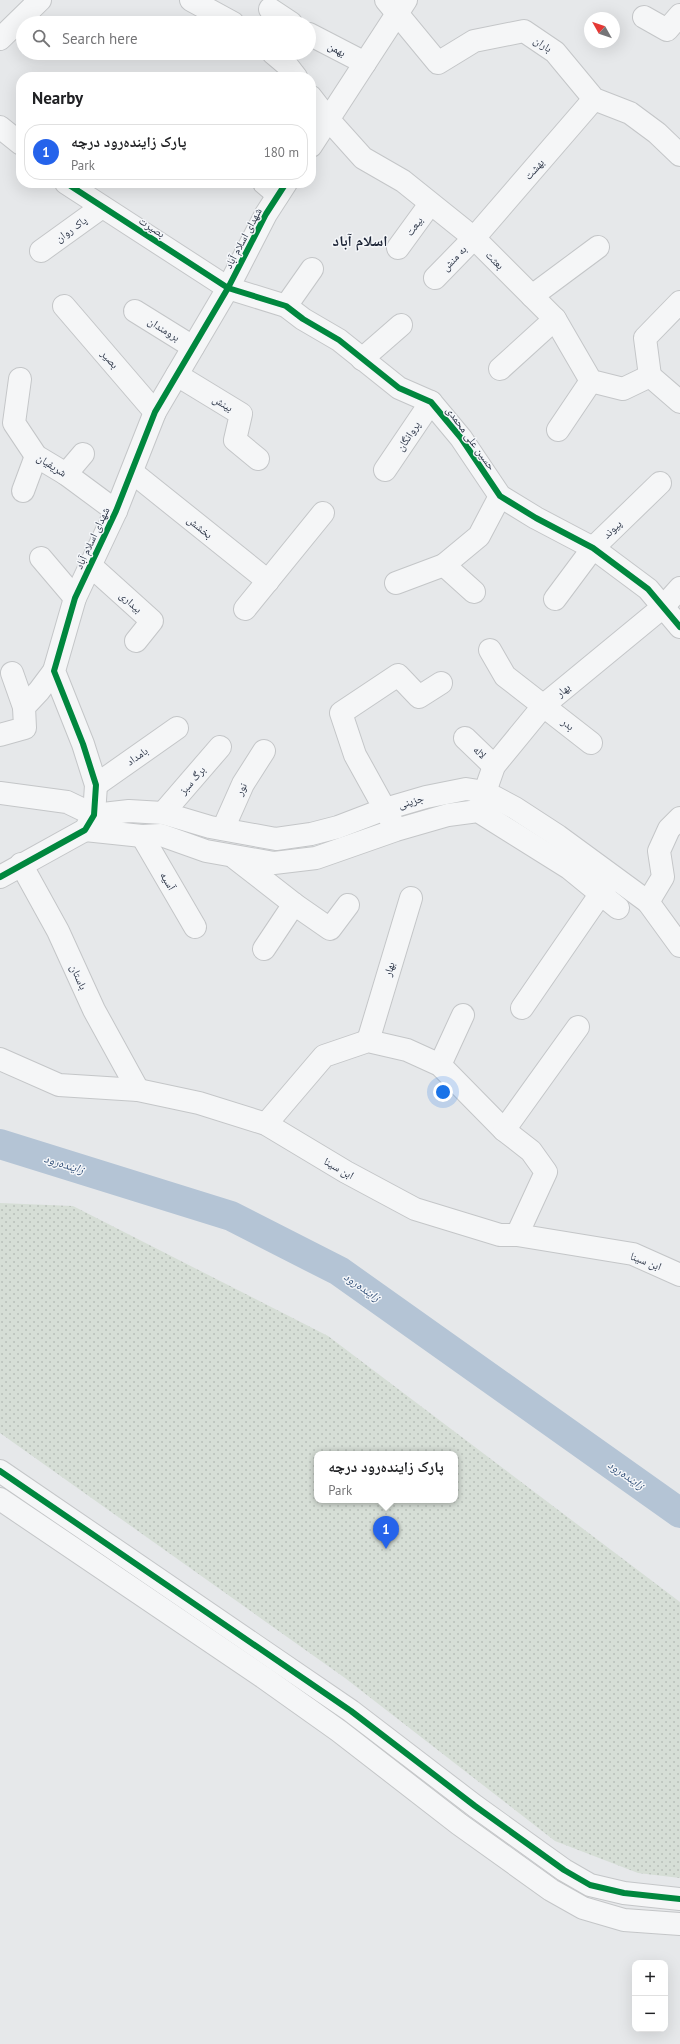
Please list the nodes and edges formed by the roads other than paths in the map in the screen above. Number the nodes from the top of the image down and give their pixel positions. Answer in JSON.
{"nodes":[{"id":1,"x":40,"y":0,"type":"edge"},
{"id":2,"x":191,"y":0,"type":"edge"},
{"id":3,"x":397,"y":5,"type":"edge"},
{"id":4,"x":270,"y":9,"type":"dead end"},
{"id":5,"x":680,"y":15,"type":"edge"},
{"id":6,"x":24,"y":16,"type":"edge"},
{"id":7,"x":220,"y":16,"type":"edge"},
{"id":8,"x":280,"y":16,"type":"edge"},
{"id":9,"x":644,"y":17,"type":"dead end"},
{"id":10,"x":16,"y":23,"type":"edge"},
{"id":11,"x":316,"y":38,"type":"edge"},
{"id":12,"x":0,"y":39,"type":"edge"},
{"id":13,"x":281,"y":60,"type":"edge"},
{"id":14,"x":365,"y":63,"type":"junction"},
{"id":15,"x":292,"y":72,"type":"edge"},
{"id":16,"x":594,"y":99,"type":"junction"},
{"id":17,"x":316,"y":103,"type":"edge"},
{"id":18,"x":328,"y":119,"type":"junction"},
{"id":19,"x":0,"y":127,"type":"edge"},
{"id":20,"x":316,"y":138,"type":"edge"},
{"id":21,"x":16,"y":140,"type":"edge"},
{"id":22,"x":680,"y":155,"type":"edge"},
{"id":23,"x":74,"y":188,"type":"edge"},
{"id":24,"x":276,"y":188,"type":"edge"},
{"id":25,"x":430,"y":204,"type":"junction"},
{"id":26,"x":102,"y":207,"type":"junction"},
{"id":27,"x":474,"y":238,"type":"junction"},
{"id":28,"x":598,"y":247,"type":"dead end"},
{"id":29,"x":398,"y":248,"type":"dead end"},
{"id":30,"x":41,"y":251,"type":"dead end"},
{"id":31,"x":312,"y":269,"type":"dead end"},
{"id":32,"x":435,"y":278,"type":"dead end"},
{"id":33,"x":228,"y":288,"type":"junction"},
{"id":34,"x":532,"y":296,"type":"junction"},
{"id":35,"x":680,"y":302,"type":"edge"},
{"id":36,"x":64,"y":306,"type":"dead end"},
{"id":37,"x":286,"y":306,"type":"junction"},
{"id":38,"x":135,"y":311,"type":"dead end"},
{"id":39,"x":555,"y":319,"type":"junction"},
{"id":40,"x":401,"y":325,"type":"dead end"},
{"id":41,"x":193,"y":347,"type":"junction"},
{"id":42,"x":362,"y":359,"type":"junction"},
{"id":43,"x":500,"y":370,"type":"dead end"},
{"id":44,"x":177,"y":375,"type":"junction"},
{"id":45,"x":650,"y":376,"type":"junction"},
{"id":46,"x":20,"y":379,"type":"dead end"},
{"id":47,"x":591,"y":381,"type":"junction"},
{"id":48,"x":431,"y":402,"type":"junction"},
{"id":49,"x":680,"y":402,"type":"edge"},
{"id":50,"x":155,"y":412,"type":"junction"},
{"id":51,"x":558,"y":430,"type":"dead end"},
{"id":52,"x":83,"y":454,"type":"dead end"},
{"id":53,"x":36,"y":456,"type":"junction"},
{"id":54,"x":258,"y":459,"type":"dead end"},
{"id":55,"x":385,"y":470,"type":"dead end"},
{"id":56,"x":132,"y":472,"type":"junction"},
{"id":57,"x":66,"y":474,"type":"junction"},
{"id":58,"x":660,"y":483,"type":"dead end"},
{"id":59,"x":23,"y":491,"type":"dead end"},
{"id":60,"x":500,"y":496,"type":"junction"},
{"id":61,"x":116,"y":511,"type":"junction"},
{"id":62,"x":323,"y":513,"type":"dead end"},
{"id":63,"x":593,"y":548,"type":"junction"},
{"id":64,"x":41,"y":558,"type":"dead end"},
{"id":65,"x":444,"y":564,"type":"junction"},
{"id":66,"x":91,"y":566,"type":"junction"},
{"id":67,"x":268,"y":581,"type":"junction"},
{"id":68,"x":396,"y":582,"type":"dead end"},
{"id":69,"x":680,"y":588,"type":"edge"},
{"id":70,"x":474,"y":592,"type":"dead end"},
{"id":71,"x":75,"y":598,"type":"junction"},
{"id":72,"x":555,"y":599,"type":"dead end"},
{"id":73,"x":663,"y":607,"type":"junction"},
{"id":74,"x":245,"y":609,"type":"dead end"},
{"id":75,"x":680,"y":627,"type":"edge"},
{"id":76,"x":136,"y":641,"type":"dead end"},
{"id":77,"x":490,"y":650,"type":"dead end"},
{"id":78,"x":54,"y":671,"type":"junction"},
{"id":79,"x":12,"y":673,"type":"dead end"},
{"id":80,"x":441,"y":682,"type":"dead end"},
{"id":81,"x":544,"y":705,"type":"junction"},
{"id":82,"x":24,"y":707,"type":"junction"},
{"id":83,"x":177,"y":728,"type":"dead end"},
{"id":84,"x":0,"y":735,"type":"edge"},
{"id":85,"x":465,"y":738,"type":"dead end"},
{"id":86,"x":591,"y":743,"type":"dead end"},
{"id":87,"x":220,"y":748,"type":"dead end"},
{"id":88,"x":264,"y":751,"type":"dead end"},
{"id":89,"x":494,"y":766,"type":"junction"},
{"id":90,"x":96,"y":785,"type":"junction"},
{"id":91,"x":0,"y":793,"type":"edge"},
{"id":92,"x":482,"y":801,"type":"junction"},
{"id":93,"x":385,"y":809,"type":"junction"},
{"id":94,"x":163,"y":813,"type":"junction"},
{"id":95,"x":680,"y":818,"type":"edge"},
{"id":96,"x":90,"y":823,"type":"junction"},
{"id":97,"x":223,"y":829,"type":"junction"},
{"id":98,"x":396,"y":830,"type":"junction"},
{"id":99,"x":311,"y":834,"type":"junction"},
{"id":100,"x":142,"y":836,"type":"junction"},
{"id":101,"x":233,"y":856,"type":"junction"},
{"id":102,"x":316,"y":858,"type":"junction"},
{"id":103,"x":21,"y":864,"type":"junction"},
{"id":104,"x":614,"y":876,"type":"junction"},
{"id":105,"x":0,"y":877,"type":"edge"},
{"id":106,"x":600,"y":893,"type":"junction"},
{"id":107,"x":410,"y":898,"type":"dead end"},
{"id":108,"x":648,"y":902,"type":"junction"},
{"id":109,"x":294,"y":904,"type":"junction"},
{"id":110,"x":348,"y":905,"type":"dead end"},
{"id":111,"x":618,"y":908,"type":"dead end"},
{"id":112,"x":195,"y":927,"type":"dead end"},
{"id":113,"x":680,"y":946,"type":"edge"},
{"id":114,"x":264,"y":949,"type":"dead end"},
{"id":115,"x":522,"y":1008,"type":"dead end"},
{"id":116,"x":463,"y":1015,"type":"dead end"},
{"id":117,"x":578,"y":1027,"type":"dead end"},
{"id":118,"x":368,"y":1041,"type":"junction"},
{"id":119,"x":0,"y":1059,"type":"edge"},
{"id":120,"x":440,"y":1065,"type":"junction"},
{"id":121,"x":138,"y":1090,"type":"junction"},
{"id":122,"x":266,"y":1124,"type":"junction"},
{"id":123,"x":504,"y":1130,"type":"junction"},
{"id":124,"x":517,"y":1235,"type":"junction"},
{"id":125,"x":680,"y":1275,"type":"edge"},
{"id":126,"x":0,"y":1471,"type":"edge"},
{"id":127,"x":0,"y":1499,"type":"edge"},
{"id":128,"x":680,"y":1899,"type":"edge"},
{"id":129,"x":680,"y":1924,"type":"edge"}],
"edges":[{"from":1,"to":6,"type":"street"},
{"from":2,"to":7,"type":"street"},
{"from":3,"to":14,"type":"street"},
{"from":3,"to":16,"type":"street","name":"باران"},
{"from":4,"to":8,"type":"street"},
{"from":5,"to":9,"type":"street"},
{"from":10,"to":12,"type":"street"},
{"from":11,"to":14,"type":"street","name":"بهمن"},
{"from":13,"to":15,"type":"street"},
{"from":14,"to":18,"type":"street"},
{"from":16,"to":22,"type":"street","name":"باران"},
{"from":16,"to":27,"type":"street","name":"بهشت"},
{"from":17,"to":18,"type":"street","name":"بعثت"},
{"from":18,"to":20,"type":"street"},
{"from":18,"to":25,"type":"street","name":"بعثت"},
{"from":19,"to":21,"type":"street"},
{"from":23,"to":26,"type":"street","name":"بصیرت"},
{"from":24,"to":33,"type":"street","name":"شهدای اسلام آباد"},
{"from":25,"to":27,"type":"street","name":"بعثت"},
{"from":25,"to":29,"type":"street","name":"بیعت"},
{"from":26,"to":30,"type":"street","name":"پاک روان"},
{"from":26,"to":33,"type":"street","name":"بصیرت"},
{"from":27,"to":32,"type":"street","name":"به منش"},
{"from":27,"to":34,"type":"street","name":"بعثت"},
{"from":28,"to":34,"type":"street"},
{"from":31,"to":37,"type":"street"},
{"from":33,"to":37,"type":"street","name":"حسین علی محمدی"},
{"from":33,"to":41,"type":"street","name":"شهدای اسلام آباد"},
{"from":34,"to":39,"type":"street","name":"بعثت"},
{"from":35,"to":45,"type":"street"},
{"from":36,"to":50,"type":"street","name":"بصیر"},
{"from":37,"to":42,"type":"street","name":"حسین علی محمدی"},
{"from":38,"to":41,"type":"street","name":"برومندان"},
{"from":39,"to":43,"type":"street"},
{"from":39,"to":47,"type":"street","name":"بعثت"},
{"from":40,"to":42,"type":"street"},
{"from":41,"to":44,"type":"street","name":"شهدای اسلام آباد"},
{"from":42,"to":48,"type":"street","name":"حسین علی محمدی"},
{"from":44,"to":50,"type":"street","name":"شهدای اسلام آباد"},
{"from":44,"to":54,"type":"street","name":"بینش"},
{"from":45,"to":47,"type":"street"},
{"from":45,"to":49,"type":"street"},
{"from":46,"to":53,"type":"street","name":"شریفیان"},
{"from":47,"to":51,"type":"street"},
{"from":48,"to":55,"type":"street","name":"پروانگان"},
{"from":48,"to":60,"type":"street","name":"حسین علی محمدی"},
{"from":50,"to":56,"type":"street","name":"شهدای اسلام آباد"},
{"from":52,"to":57,"type":"street"},
{"from":53,"to":57,"type":"street","name":"شریفیان"},
{"from":53,"to":59,"type":"street"},
{"from":56,"to":61,"type":"street","name":"شهدای اسلام آباد"},
{"from":56,"to":67,"type":"street","name":"بخشش"},
{"from":57,"to":61,"type":"street","name":"شریفیان"},
{"from":58,"to":63,"type":"street","name":"پیوند"},
{"from":60,"to":63,"type":"street","name":"حسین علی محمدی"},
{"from":60,"to":65,"type":"street"},
{"from":61,"to":66,"type":"street","name":"شهدای اسلام آباد"},
{"from":62,"to":67,"type":"street"},
{"from":63,"to":72,"type":"street","name":"پیوند"},
{"from":63,"to":73,"type":"street","name":"حسین علی محمدی"},
{"from":64,"to":71,"type":"street"},
{"from":65,"to":68,"type":"street"},
{"from":65,"to":70,"type":"street"},
{"from":66,"to":71,"type":"street","name":"شهدای اسلام آباد"},
{"from":66,"to":76,"type":"street","name":"بیداری"},
{"from":67,"to":74,"type":"street"},
{"from":69,"to":73,"type":"street","name":"بهار"},
{"from":71,"to":78,"type":"street","name":"شهدای اسلام آباد"},
{"from":73,"to":75,"type":"street","name":"حسین علی محمدی"},
{"from":73,"to":81,"type":"street","name":"بهار"},
{"from":77,"to":81,"type":"street","name":"بدر"},
{"from":78,"to":82,"type":"street"},
{"from":78,"to":90,"type":"street"},
{"from":79,"to":82,"type":"street"},
{"from":80,"to":93,"type":"street"},
{"from":81,"to":86,"type":"street","name":"بدر"},
{"from":81,"to":89,"type":"street","name":"بهار"},
{"from":82,"to":84,"type":"street"},
{"from":83,"to":90,"type":"street","name":"بامداد"},
{"from":85,"to":89,"type":"street","name":"لاله"},
{"from":87,"to":94,"type":"street","name":"برگ سبز"},
{"from":88,"to":97,"type":"street","name":"نور"},
{"from":89,"to":92,"type":"street","name":"بهار"},
{"from":90,"to":96,"type":"street"},
{"from":91,"to":96,"type":"street"},
{"from":92,"to":93,"type":"street","name":"جزینی"},
{"from":92,"to":98,"type":"street"},
{"from":92,"to":104,"type":"street","name":"جزینی"},
{"from":92,"to":106,"type":"street"},
{"from":93,"to":98,"type":"street"},
{"from":93,"to":99,"type":"street","name":"جزینی"},
{"from":94,"to":96,"type":"street","name":"جزینی"},
{"from":94,"to":97,"type":"street","name":"جزینی"},
{"from":95,"to":108,"type":"street"},
{"from":96,"to":100,"type":"street"},
{"from":96,"to":103,"type":"street"},
{"from":97,"to":99,"type":"street","name":"جزینی"},
{"from":98,"to":102,"type":"street"},
{"from":99,"to":102,"type":"street"},
{"from":100,"to":101,"type":"street"},
{"from":100,"to":112,"type":"street","name":"آسیه"},
{"from":101,"to":102,"type":"street"},
{"from":101,"to":109,"type":"street"},
{"from":103,"to":105,"type":"street"},
{"from":103,"to":121,"type":"street","name":"باستان"},
{"from":104,"to":106,"type":"street"},
{"from":104,"to":108,"type":"street","name":"جزینی"},
{"from":106,"to":111,"type":"street"},
{"from":106,"to":115,"type":"street"},
{"from":107,"to":118,"type":"street","name":"بهار"},
{"from":108,"to":113,"type":"street","name":"جزینی"},
{"from":109,"to":110,"type":"street"},
{"from":109,"to":114,"type":"street"},
{"from":116,"to":120,"type":"street"},
{"from":117,"to":123,"type":"street"},
{"from":118,"to":120,"type":"street"},
{"from":118,"to":122,"type":"street"},
{"from":119,"to":121,"type":"street","name":"ابن سینا"},
{"from":120,"to":123,"type":"street"},
{"from":121,"to":122,"type":"street","name":"ابن سینا"},
{"from":122,"to":124,"type":"street","name":"ابن سینا"},
{"from":123,"to":124,"type":"street"},
{"from":124,"to":125,"type":"street","name":"ابن سینا"},
{"from":126,"to":128,"type":"street"},
{"from":127,"to":129,"type":"street"}]}
